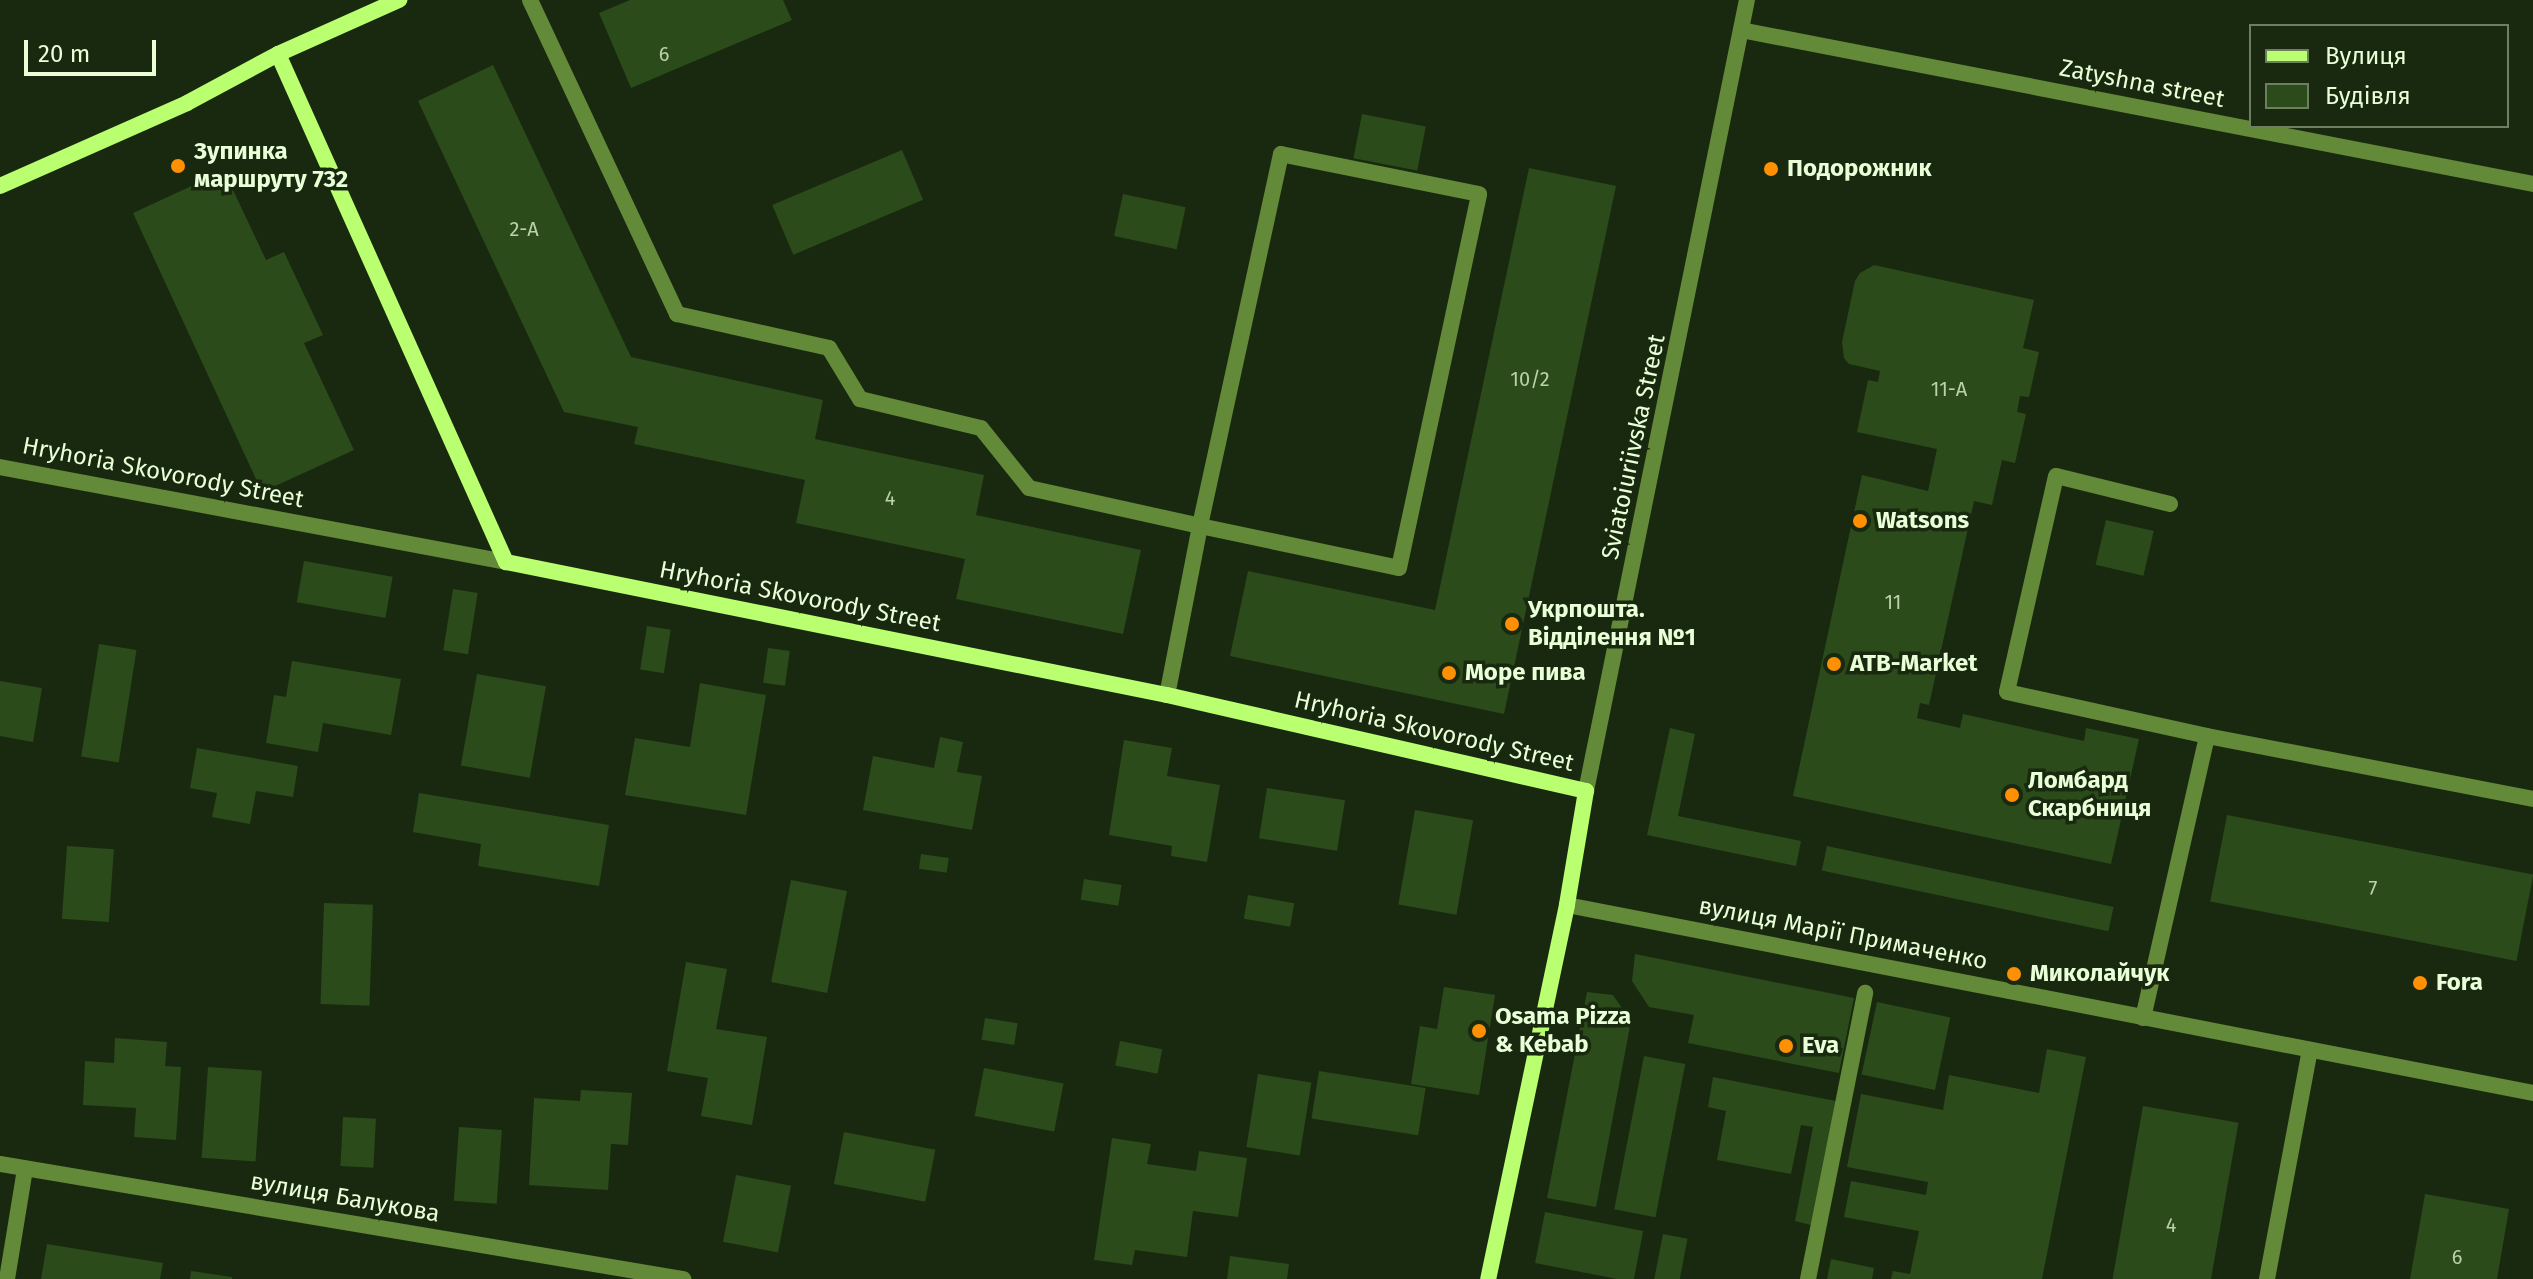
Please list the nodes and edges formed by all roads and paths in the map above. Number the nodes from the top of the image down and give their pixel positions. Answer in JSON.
{"nodes":[{"id":1,"x":399,"y":0,"type":"edge"},
{"id":2,"x":530,"y":0,"type":"edge"},
{"id":3,"x":1747,"y":0,"type":"edge"},
{"id":4,"x":1741,"y":30,"type":"junction"},
{"id":5,"x":278,"y":54,"type":"junction"},
{"id":6,"x":2533,"y":184,"type":"edge"},
{"id":7,"x":0,"y":186,"type":"edge"},
{"id":8,"x":0,"y":467,"type":"edge"},
{"id":9,"x":2170,"y":504,"type":"dead end"},
{"id":10,"x":1200,"y":526,"type":"junction"},
{"id":11,"x":506,"y":562,"type":"junction"},
{"id":12,"x":1167,"y":695,"type":"junction"},
{"id":13,"x":2207,"y":736,"type":"junction"},
{"id":14,"x":1586,"y":791,"type":"junction"},
{"id":15,"x":2533,"y":799,"type":"edge"},
{"id":16,"x":1567,"y":905,"type":"junction"},
{"id":17,"x":1865,"y":993,"type":"dead end"},
{"id":18,"x":2143,"y":1018,"type":"junction"},
{"id":19,"x":2310,"y":1050,"type":"junction"},
{"id":20,"x":2533,"y":1093,"type":"edge"},
{"id":21,"x":0,"y":1164,"type":"edge"},
{"id":22,"x":25,"y":1169,"type":"junction"},
{"id":23,"x":7,"y":1279,"type":"edge"},
{"id":24,"x":683,"y":1279,"type":"edge"},
{"id":25,"x":1488,"y":1279,"type":"edge"},
{"id":26,"x":1808,"y":1279,"type":"edge"},
{"id":27,"x":2267,"y":1279,"type":"edge"}],
"edges":[{"from":1,"to":5,"type":"street"},
{"from":2,"to":10,"type":"street"},
{"from":3,"to":4,"type":"street","name":"Sviatoiuriivska Street"},
{"from":4,"to":6,"type":"street","name":"Zatyshna street"},
{"from":4,"to":14,"type":"street","name":"Sviatoiuriivska Street"},
{"from":5,"to":7,"type":"street"},
{"from":5,"to":11,"type":"street"},
{"from":8,"to":11,"type":"street","name":"Hryhoria Skovorody Street"},
{"from":9,"to":13,"type":"street"},
{"from":10,"to":10,"type":"street"},
{"from":10,"to":12,"type":"street"},
{"from":11,"to":12,"type":"street","name":"Hryhoria Skovorody Street"},
{"from":12,"to":14,"type":"street","name":"Hryhoria Skovorody Street"},
{"from":13,"to":15,"type":"street"},
{"from":13,"to":18,"type":"street"},
{"from":14,"to":16,"type":"street","name":"Sviatoiuriivska Street"},
{"from":16,"to":18,"type":"street","name":"вулиця Марії Примаченко"},
{"from":16,"to":25,"type":"street","name":"Sviatoiuriivska Street"},
{"from":17,"to":26,"type":"street"},
{"from":18,"to":19,"type":"street","name":"вулиця Марії Примаченко"},
{"from":19,"to":20,"type":"street","name":"вулиця Марії Примаченко"},
{"from":19,"to":27,"type":"street"},
{"from":21,"to":22,"type":"street","name":"вулиця Балукова"},
{"from":22,"to":23,"type":"street"},
{"from":22,"to":24,"type":"street","name":"вулиця Балукова"}]}
